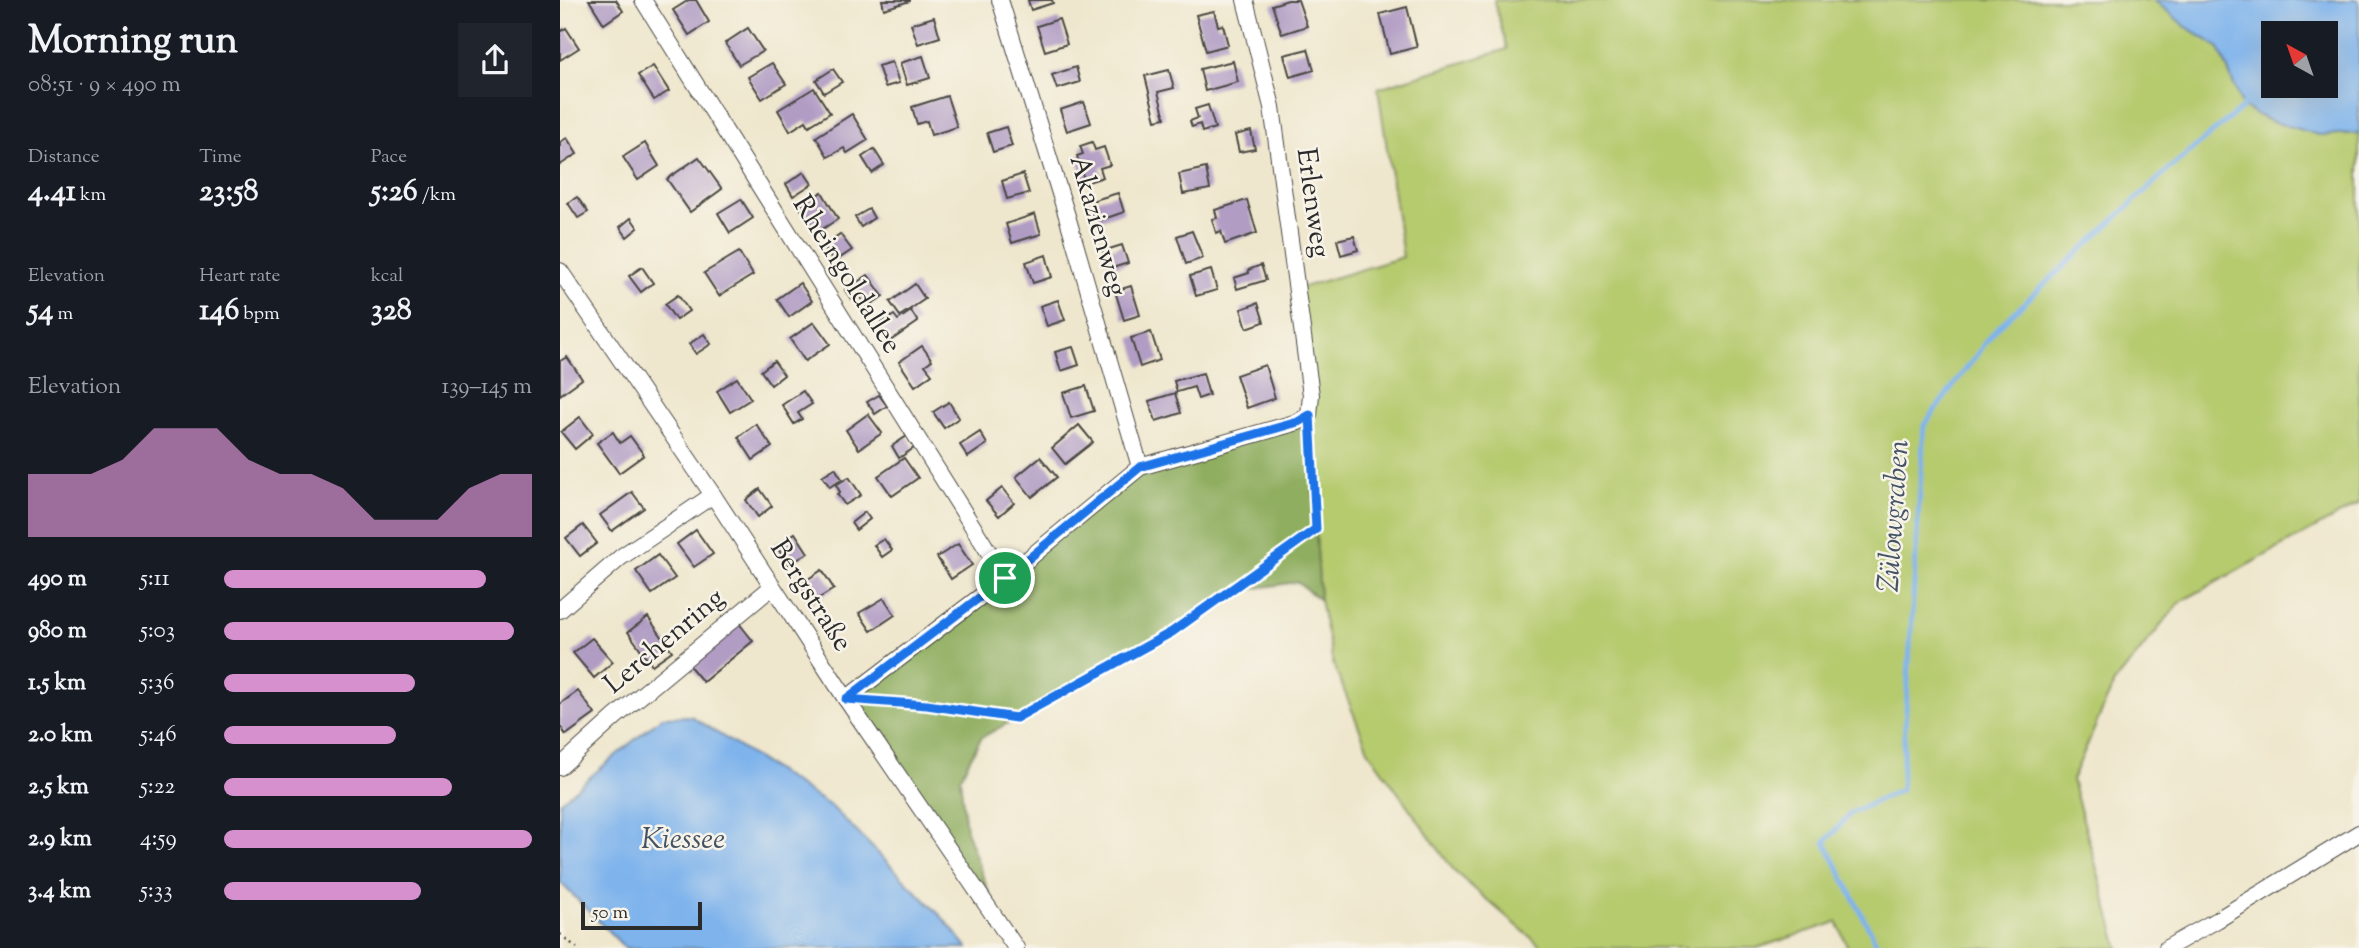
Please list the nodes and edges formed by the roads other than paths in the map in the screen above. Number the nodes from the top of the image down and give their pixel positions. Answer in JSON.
{"nodes":[{"id":1,"x":643,"y":0,"type":"edge"},
{"id":2,"x":1000,"y":0,"type":"edge"},
{"id":3,"x":1245,"y":0,"type":"edge"},
{"id":4,"x":560,"y":271,"type":"edge"},
{"id":5,"x":1140,"y":467,"type":"junction"},
{"id":6,"x":713,"y":495,"type":"junction"},
{"id":7,"x":1005,"y":578,"type":"junction"},
{"id":8,"x":772,"y":587,"type":"junction"},
{"id":9,"x":560,"y":610,"type":"edge"},
{"id":10,"x":846,"y":699,"type":"junction"},
{"id":11,"x":560,"y":767,"type":"edge"},
{"id":12,"x":2359,"y":833,"type":"edge"},
{"id":13,"x":1016,"y":948,"type":"edge"},
{"id":14,"x":2167,"y":948,"type":"edge"}],
"edges":[{"from":1,"to":7,"type":"street","name":"Rheingoldallee"},
{"from":2,"to":5,"type":"street","name":"Akazienweg"},
{"from":3,"to":5,"type":"street","name":"Erlenweg"},
{"from":4,"to":6,"type":"street","name":"Bergstraße"},
{"from":5,"to":7,"type":"street"},
{"from":6,"to":8,"type":"street","name":"Bergstraße"},
{"from":6,"to":9,"type":"street"},
{"from":7,"to":10,"type":"street"},
{"from":8,"to":10,"type":"street","name":"Bergstraße"},
{"from":8,"to":11,"type":"street","name":"Lerchenring"},
{"from":10,"to":13,"type":"street","name":"Bergstraße"},
{"from":12,"to":14,"type":"street"}]}
